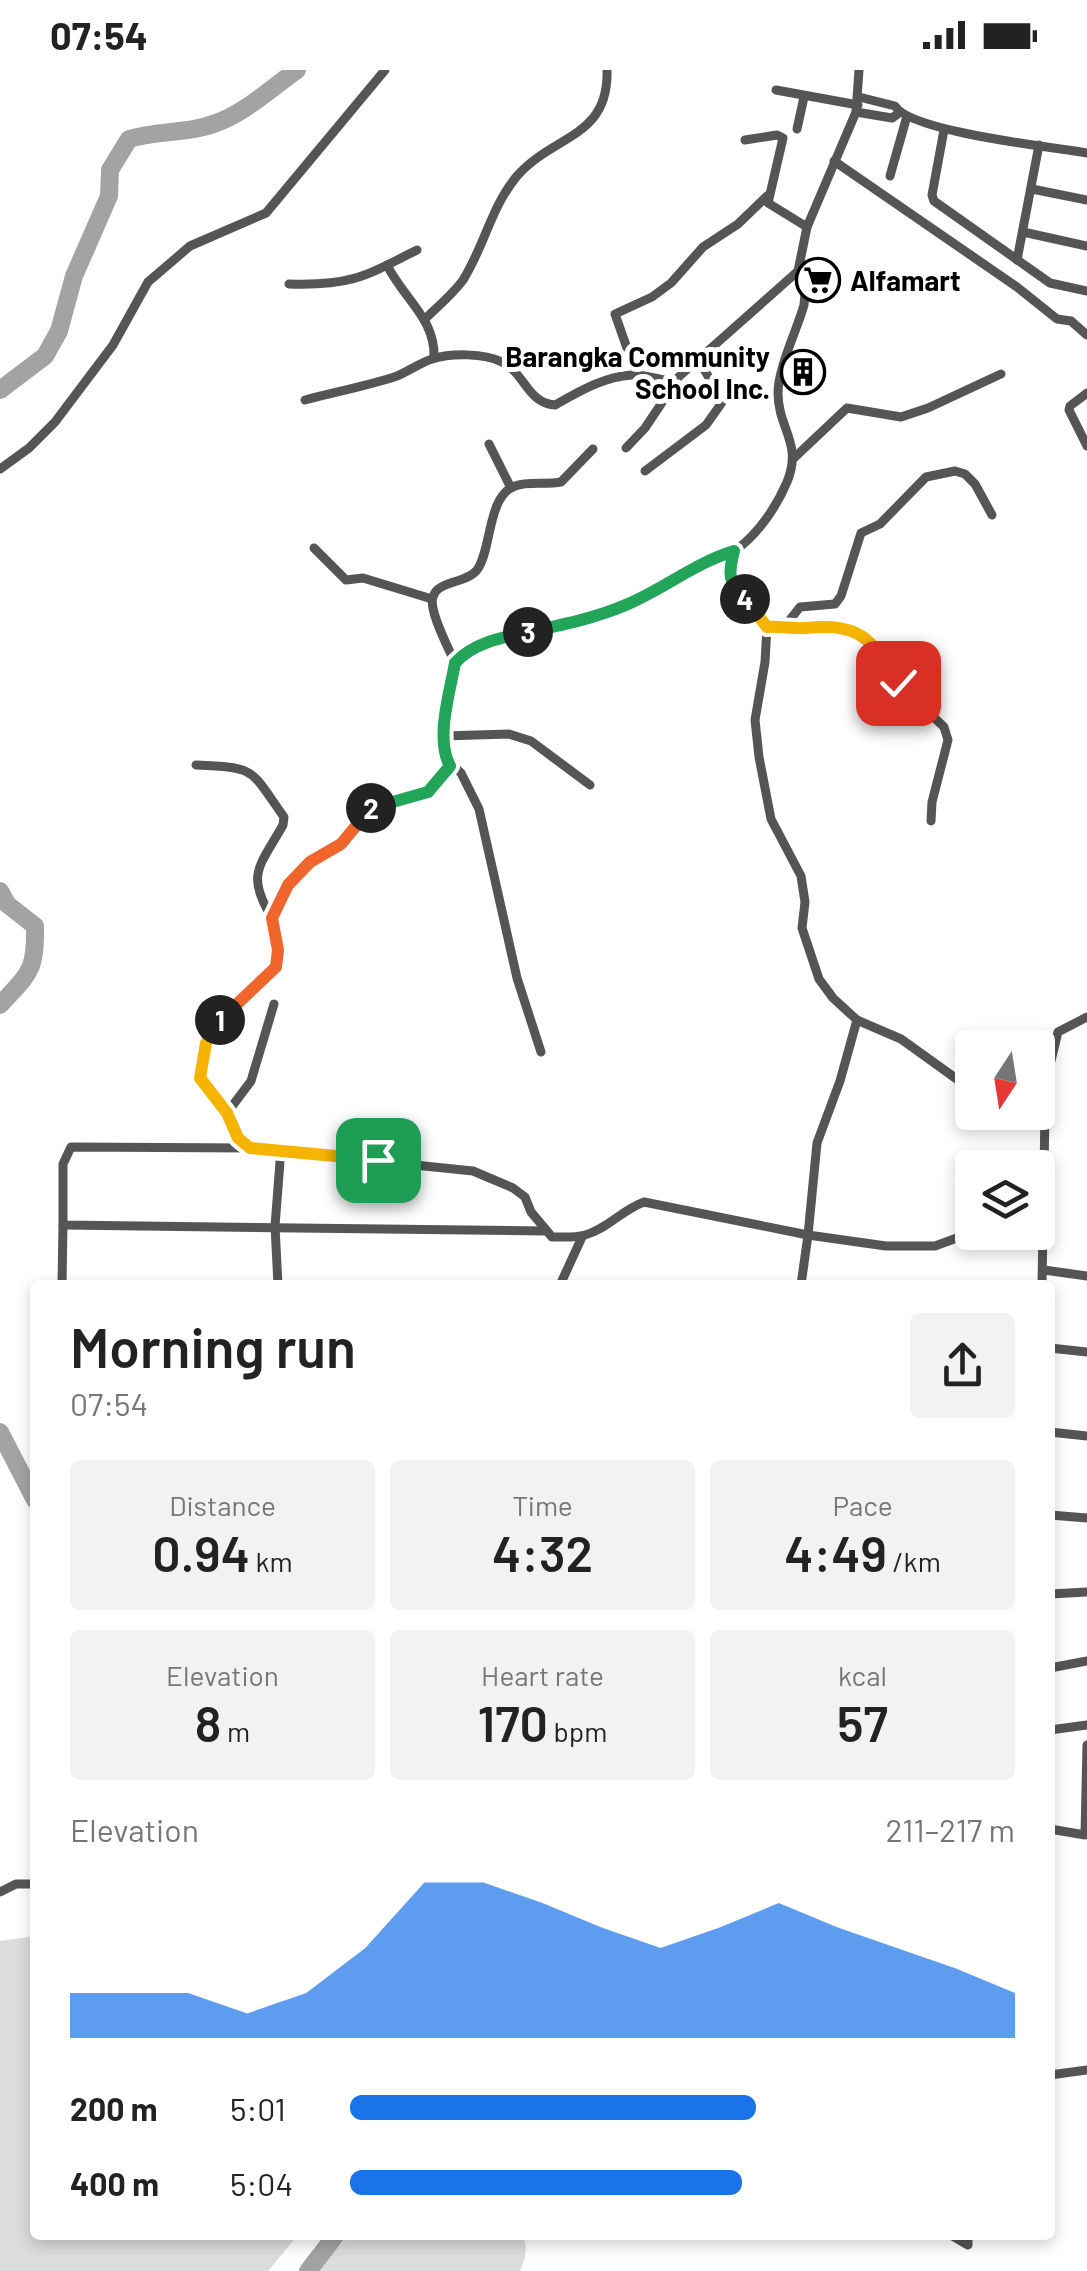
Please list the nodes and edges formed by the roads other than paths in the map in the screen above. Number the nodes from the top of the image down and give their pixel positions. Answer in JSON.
{"nodes":[{"id":1,"x":385,"y":70,"type":"edge"},
{"id":2,"x":606,"y":70,"type":"edge"},
{"id":3,"x":859,"y":70,"type":"edge"},
{"id":4,"x":776,"y":90,"type":"dead end"},
{"id":5,"x":804,"y":97,"type":"junction"},
{"id":6,"x":858,"y":105,"type":"junction"},
{"id":7,"x":903,"y":114,"type":"junction"},
{"id":8,"x":796,"y":129,"type":"dead end"},
{"id":9,"x":944,"y":130,"type":"junction"},
{"id":10,"x":745,"y":140,"type":"dead end"},
{"id":11,"x":1040,"y":145,"type":"junction"},
{"id":12,"x":1087,"y":153,"type":"edge"},
{"id":13,"x":834,"y":161,"type":"junction"},
{"id":14,"x":890,"y":176,"type":"dead end"},
{"id":15,"x":1032,"y":189,"type":"junction"},
{"id":16,"x":767,"y":196,"type":"junction"},
{"id":17,"x":1087,"y":200,"type":"edge"},
{"id":18,"x":807,"y":228,"type":"junction"},
{"id":19,"x":1023,"y":232,"type":"junction"},
{"id":20,"x":1087,"y":246,"type":"edge"},
{"id":21,"x":416,"y":250,"type":"dead end"},
{"id":22,"x":1017,"y":260,"type":"junction"},
{"id":23,"x":387,"y":265,"type":"junction"},
{"id":24,"x":798,"y":270,"type":"junction"},
{"id":25,"x":289,"y":284,"type":"dead end"},
{"id":26,"x":1087,"y":291,"type":"edge"},
{"id":27,"x":425,"y":320,"type":"junction"},
{"id":28,"x":1087,"y":335,"type":"edge"},
{"id":29,"x":434,"y":358,"type":"junction"},
{"id":30,"x":700,"y":360,"type":"junction"},
{"id":31,"x":636,"y":374,"type":"junction"},
{"id":32,"x":1001,"y":374,"type":"dead end"},
{"id":33,"x":678,"y":378,"type":"junction"},
{"id":34,"x":1087,"y":394,"type":"edge"},
{"id":35,"x":305,"y":400,"type":"dead end"},
{"id":36,"x":488,"y":444,"type":"dead end"},
{"id":37,"x":1087,"y":446,"type":"edge"},
{"id":38,"x":626,"y":448,"type":"dead end"},
{"id":39,"x":594,"y":449,"type":"dead end"},
{"id":40,"x":794,"y":458,"type":"junction"},
{"id":41,"x":0,"y":469,"type":"edge"},
{"id":42,"x":645,"y":471,"type":"dead end"},
{"id":43,"x":511,"y":488,"type":"junction"},
{"id":44,"x":992,"y":515,"type":"dead end"},
{"id":45,"x":314,"y":548,"type":"dead end"},
{"id":46,"x":734,"y":551,"type":"junction"},
{"id":47,"x":432,"y":599,"type":"junction"},
{"id":48,"x":785,"y":626,"type":"junction"},
{"id":49,"x":767,"y":627,"type":"junction"},
{"id":50,"x":455,"y":663,"type":"junction"},
{"id":51,"x":444,"y":736,"type":"junction"},
{"id":52,"x":196,"y":764,"type":"dead end"},
{"id":53,"x":450,"y":766,"type":"junction"},
{"id":54,"x":590,"y":785,"type":"dead end"},
{"id":55,"x":932,"y":821,"type":"dead end"},
{"id":56,"x":272,"y":918,"type":"junction"},
{"id":57,"x":274,"y":1004,"type":"dead end"},
{"id":58,"x":1087,"y":1017,"type":"edge"},
{"id":59,"x":858,"y":1020,"type":"junction"},
{"id":60,"x":1055,"y":1044,"type":"edge"},
{"id":61,"x":541,"y":1052,"type":"dead end"},
{"id":62,"x":955,"y":1078,"type":"edge"},
{"id":63,"x":227,"y":1113,"type":"junction"},
{"id":64,"x":250,"y":1148,"type":"junction"},
{"id":65,"x":281,"y":1150,"type":"junction"},
{"id":66,"x":62,"y":1225,"type":"junction"},
{"id":67,"x":274,"y":1226,"type":"junction"},
{"id":68,"x":545,"y":1231,"type":"junction"},
{"id":69,"x":808,"y":1235,"type":"junction"},
{"id":70,"x":582,"y":1237,"type":"junction"},
{"id":71,"x":955,"y":1239,"type":"edge"},
{"id":72,"x":1043,"y":1250,"type":"edge"},
{"id":73,"x":1044,"y":1270,"type":"junction"},
{"id":74,"x":1087,"y":1276,"type":"edge"},
{"id":75,"x":62,"y":1280,"type":"edge"},
{"id":76,"x":278,"y":1280,"type":"edge"},
{"id":77,"x":562,"y":1280,"type":"edge"},
{"id":78,"x":802,"y":1280,"type":"edge"},
{"id":79,"x":1043,"y":1280,"type":"edge"},
{"id":80,"x":1055,"y":1349,"type":"edge"},
{"id":81,"x":1087,"y":1352,"type":"edge"},
{"id":82,"x":1055,"y":1433,"type":"edge"},
{"id":83,"x":1087,"y":1436,"type":"edge"},
{"id":84,"x":1055,"y":1516,"type":"edge"},
{"id":85,"x":1087,"y":1518,"type":"edge"},
{"id":86,"x":1087,"y":1592,"type":"edge"},
{"id":87,"x":1055,"y":1594,"type":"edge"},
{"id":88,"x":1087,"y":1661,"type":"edge"},
{"id":89,"x":1055,"y":1667,"type":"edge"},
{"id":90,"x":1087,"y":1725,"type":"edge"},
{"id":91,"x":1055,"y":1729,"type":"edge"},
{"id":92,"x":1087,"y":1745,"type":"edge"},
{"id":93,"x":1086,"y":1772,"type":"edge"},
{"id":94,"x":1086,"y":1818,"type":"edge"},
{"id":95,"x":1055,"y":1830,"type":"edge"},
{"id":96,"x":30,"y":1884,"type":"edge"},
{"id":97,"x":0,"y":1892,"type":"edge"},
{"id":98,"x":1087,"y":2070,"type":"edge"},
{"id":99,"x":1055,"y":2074,"type":"edge"}],
"edges":[{"from":1,"to":41,"type":"street"},
{"from":2,"to":27,"type":"street"},
{"from":3,"to":6,"type":"street"},
{"from":4,"to":5,"type":"street"},
{"from":5,"to":6,"type":"street"},
{"from":5,"to":8,"type":"street"},
{"from":6,"to":7,"type":"street"},
{"from":6,"to":13,"type":"street"},
{"from":7,"to":9,"type":"street"},
{"from":7,"to":14,"type":"street"},
{"from":9,"to":11,"type":"street"},
{"from":9,"to":22,"type":"street"},
{"from":10,"to":16,"type":"street"},
{"from":11,"to":12,"type":"street"},
{"from":11,"to":15,"type":"street"},
{"from":13,"to":18,"type":"street"},
{"from":13,"to":28,"type":"street"},
{"from":15,"to":17,"type":"street"},
{"from":15,"to":19,"type":"street"},
{"from":16,"to":18,"type":"street"},
{"from":16,"to":31,"type":"street"},
{"from":18,"to":24,"type":"street"},
{"from":19,"to":20,"type":"street"},
{"from":19,"to":22,"type":"street"},
{"from":21,"to":23,"type":"street"},
{"from":22,"to":26,"type":"street"},
{"from":23,"to":25,"type":"street"},
{"from":23,"to":27,"type":"street"},
{"from":24,"to":30,"type":"street"},
{"from":24,"to":40,"type":"street"},
{"from":27,"to":29,"type":"street"},
{"from":29,"to":31,"type":"street"},
{"from":29,"to":35,"type":"street"},
{"from":30,"to":33,"type":"street"},
{"from":30,"to":42,"type":"street"},
{"from":31,"to":33,"type":"street"},
{"from":32,"to":40,"type":"street"},
{"from":33,"to":38,"type":"street"},
{"from":34,"to":37,"type":"street"},
{"from":36,"to":43,"type":"street"},
{"from":39,"to":43,"type":"street"},
{"from":40,"to":46,"type":"street"},
{"from":43,"to":47,"type":"street"},
{"from":44,"to":48,"type":"street"},
{"from":45,"to":47,"type":"street"},
{"from":46,"to":49,"type":"street"},
{"from":46,"to":50,"type":"street"},
{"from":47,"to":50,"type":"street"},
{"from":48,"to":49,"type":"street"},
{"from":48,"to":55,"type":"street"},
{"from":49,"to":59,"type":"street"},
{"from":50,"to":51,"type":"street"},
{"from":51,"to":53,"type":"street"},
{"from":51,"to":54,"type":"street"},
{"from":52,"to":56,"type":"street"},
{"from":53,"to":56,"type":"street"},
{"from":53,"to":61,"type":"street"},
{"from":56,"to":63,"type":"street"},
{"from":57,"to":63,"type":"street"},
{"from":58,"to":60,"type":"street"},
{"from":59,"to":62,"type":"street"},
{"from":59,"to":69,"type":"street"},
{"from":63,"to":64,"type":"street"},
{"from":64,"to":65,"type":"street"},
{"from":64,"to":66,"type":"street"},
{"from":65,"to":67,"type":"street"},
{"from":65,"to":68,"type":"street"},
{"from":66,"to":67,"type":"street"},
{"from":66,"to":75,"type":"street"},
{"from":67,"to":68,"type":"street"},
{"from":67,"to":76,"type":"street"},
{"from":68,"to":70,"type":"street"},
{"from":69,"to":70,"type":"street"},
{"from":69,"to":71,"type":"street"},
{"from":69,"to":78,"type":"street"},
{"from":70,"to":77,"type":"street"},
{"from":72,"to":73,"type":"street"},
{"from":73,"to":74,"type":"street"},
{"from":73,"to":79,"type":"street"},
{"from":80,"to":81,"type":"street"},
{"from":82,"to":83,"type":"street"},
{"from":84,"to":85,"type":"street"},
{"from":86,"to":87,"type":"street"},
{"from":88,"to":89,"type":"street"},
{"from":90,"to":91,"type":"street"},
{"from":92,"to":93,"type":"street"},
{"from":93,"to":94,"type":"street"},
{"from":94,"to":95,"type":"street"},
{"from":96,"to":97,"type":"street"},
{"from":98,"to":99,"type":"street"}]}
